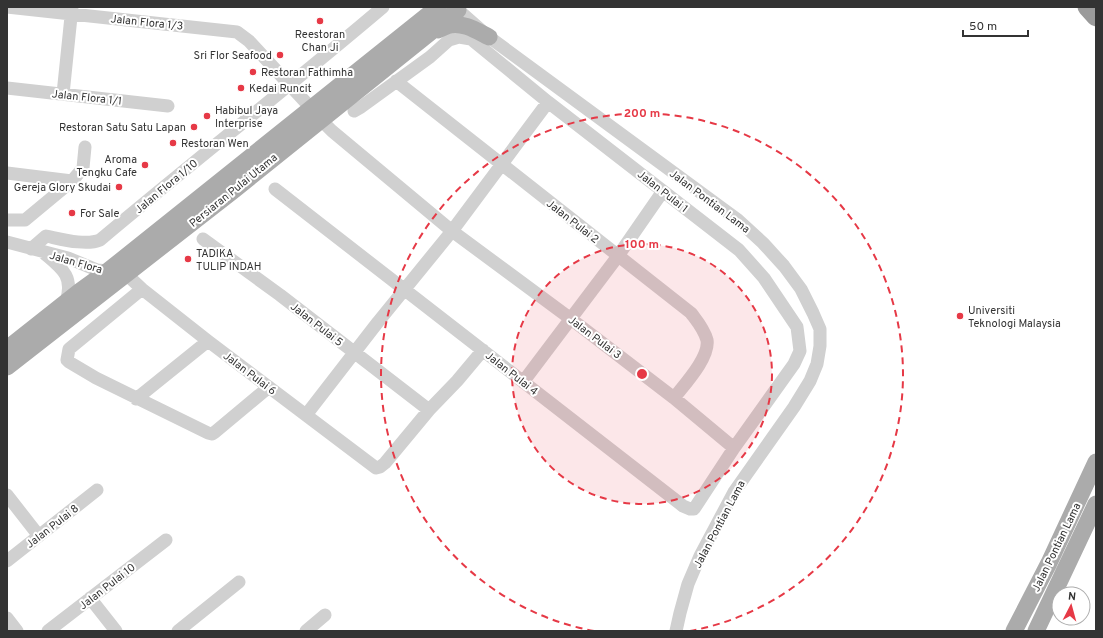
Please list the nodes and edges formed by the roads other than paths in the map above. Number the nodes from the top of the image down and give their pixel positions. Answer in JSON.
{"nodes":[{"id":1,"x":7,"y":7,"type":"edge"},
{"id":2,"x":383,"y":7,"type":"edge"},
{"id":3,"x":431,"y":7,"type":"edge"},
{"id":4,"x":438,"y":7,"type":"edge"},
{"id":5,"x":1087,"y":7,"type":"edge"},
{"id":6,"x":457,"y":9,"type":"edge"},
{"id":7,"x":71,"y":11,"type":"edge"},
{"id":8,"x":1096,"y":17,"type":"edge"},
{"id":9,"x":423,"y":29,"type":"junction"},
{"id":10,"x":488,"y":37,"type":"junction"},
{"id":11,"x":396,"y":81,"type":"junction"},
{"id":12,"x":289,"y":84,"type":"junction"},
{"id":13,"x":7,"y":88,"type":"edge"},
{"id":14,"x":63,"y":94,"type":"junction"},
{"id":15,"x":548,"y":102,"type":"junction"},
{"id":16,"x":168,"y":106,"type":"dead end"},
{"id":17,"x":354,"y":111,"type":"dead end"},
{"id":18,"x":316,"y":114,"type":"junction"},
{"id":19,"x":85,"y":147,"type":"dead end"},
{"id":20,"x":501,"y":164,"type":"junction"},
{"id":21,"x":7,"y":173,"type":"edge"},
{"id":22,"x":72,"y":181,"type":"junction"},
{"id":23,"x":275,"y":189,"type":"dead end"},
{"id":24,"x":663,"y":191,"type":"junction"},
{"id":25,"x":7,"y":220,"type":"edge"},
{"id":26,"x":452,"y":231,"type":"junction"},
{"id":27,"x":203,"y":240,"type":"dead end"},
{"id":28,"x":7,"y":242,"type":"edge"},
{"id":29,"x":31,"y":249,"type":"junction"},
{"id":30,"x":44,"y":253,"type":"junction"},
{"id":31,"x":618,"y":256,"type":"junction"},
{"id":32,"x":108,"y":271,"type":"junction"},
{"id":33,"x":126,"y":274,"type":"junction"},
{"id":34,"x":142,"y":289,"type":"junction"},
{"id":35,"x":404,"y":289,"type":"junction"},
{"id":36,"x":66,"y":302,"type":"junction"},
{"id":37,"x":571,"y":319,"type":"junction"},
{"id":38,"x":208,"y":341,"type":"junction"},
{"id":39,"x":7,"y":348,"type":"edge"},
{"id":40,"x":483,"y":350,"type":"junction"},
{"id":41,"x":354,"y":353,"type":"junction"},
{"id":42,"x":7,"y":367,"type":"edge"},
{"id":43,"x":523,"y":382,"type":"junction"},
{"id":44,"x":269,"y":387,"type":"junction"},
{"id":45,"x":674,"y":398,"type":"junction"},
{"id":46,"x":136,"y":399,"type":"junction"},
{"id":47,"x":429,"y":410,"type":"junction"},
{"id":48,"x":306,"y":415,"type":"junction"},
{"id":49,"x":734,"y":448,"type":"junction"},
{"id":50,"x":1096,"y":462,"type":"edge"},
{"id":51,"x":97,"y":490,"type":"dead end"},
{"id":52,"x":7,"y":495,"type":"edge"},
{"id":53,"x":1096,"y":504,"type":"edge"},
{"id":54,"x":39,"y":536,"type":"junction"},
{"id":55,"x":166,"y":540,"type":"dead end"},
{"id":56,"x":7,"y":562,"type":"edge"},
{"id":57,"x":239,"y":582,"type":"dead end"},
{"id":58,"x":90,"y":598,"type":"junction"},
{"id":59,"x":326,"y":615,"type":"dead end"},
{"id":60,"x":7,"y":618,"type":"edge"},
{"id":61,"x":18,"y":631,"type":"edge"},
{"id":62,"x":48,"y":631,"type":"edge"},
{"id":63,"x":116,"y":631,"type":"edge"},
{"id":64,"x":178,"y":631,"type":"edge"},
{"id":65,"x":306,"y":631,"type":"edge"},
{"id":66,"x":676,"y":631,"type":"edge"},
{"id":67,"x":1014,"y":631,"type":"edge"},
{"id":68,"x":1036,"y":631,"type":"edge"}],
"edges":[{"from":1,"to":7,"type":"street","name":"Jalan Flora 1/3"},
{"from":2,"to":12,"type":"street","name":"Jalan Flora 1/10"},
{"from":3,"to":9,"type":"main road"},
{"from":4,"to":9,"type":"main road","name":"Persiaran Pulai Utama"},
{"from":5,"to":8,"type":"highway"},
{"from":6,"to":9,"type":"main road","name":"Persiaran Pulai Utama"},
{"from":6,"to":10,"type":"street","name":"Jalan Pontian Lama"},
{"from":7,"to":12,"type":"street","name":"Jalan Flora 1/3"},
{"from":7,"to":14,"type":"street"},
{"from":9,"to":10,"type":"main road"},
{"from":9,"to":18,"type":"main road","name":"Persiaran Pulai Utama"},
{"from":10,"to":66,"type":"street","name":"Jalan Pontian Lama"},
{"from":11,"to":15,"type":"street","name":"Jalan Pulai 1"},
{"from":11,"to":17,"type":"street","name":"Jalan Pulai 1"},
{"from":11,"to":20,"type":"street","name":"Jalan Pulai 2"},
{"from":12,"to":18,"type":"street","name":"Jalan Pulai 3"},
{"from":12,"to":29,"type":"street","name":"Jalan Flora 1/10"},
{"from":13,"to":14,"type":"street","name":"Jalan Flora 1/1"},
{"from":14,"to":16,"type":"street","name":"Jalan Flora 1/1"},
{"from":15,"to":20,"type":"street"},
{"from":15,"to":24,"type":"street","name":"Jalan Pulai 1"},
{"from":18,"to":26,"type":"street","name":"Jalan Pulai 3"},
{"from":18,"to":32,"type":"main road","name":"Persiaran Pulai Utama"},
{"from":18,"to":33,"type":"main road","name":"Persiaran Pulai Utama"},
{"from":19,"to":22,"type":"street"},
{"from":20,"to":26,"type":"street"},
{"from":20,"to":31,"type":"street","name":"Jalan Pulai 2"},
{"from":21,"to":22,"type":"street"},
{"from":22,"to":25,"type":"street"},
{"from":23,"to":35,"type":"street","name":"Jalan Pulai 4"},
{"from":24,"to":31,"type":"street"},
{"from":24,"to":49,"type":"street","name":"Jalan Pulai 1"},
{"from":26,"to":35,"type":"street"},
{"from":26,"to":37,"type":"street","name":"Jalan Pulai 3"},
{"from":27,"to":41,"type":"street","name":"Jalan Pulai 5"},
{"from":28,"to":29,"type":"street","name":"Jalan Flora"},
{"from":29,"to":30,"type":"street","name":"Jalan Flora"},
{"from":30,"to":32,"type":"street","name":"Jalan Flora"},
{"from":30,"to":36,"type":"street","name":"Jalan Flora"},
{"from":31,"to":37,"type":"street"},
{"from":31,"to":45,"type":"street","name":"Jalan Pulai 2"},
{"from":32,"to":36,"type":"main road","name":"Persiaran Pulai Utama"},
{"from":33,"to":34,"type":"street","name":"Jalan Pulai 6"},
{"from":33,"to":42,"type":"main road","name":"Persiaran Pulai Utama"},
{"from":34,"to":38,"type":"street","name":"Jalan Pulai 6"},
{"from":34,"to":46,"type":"street"},
{"from":35,"to":40,"type":"street","name":"Jalan Pulai 4"},
{"from":35,"to":41,"type":"street"},
{"from":36,"to":39,"type":"main road","name":"Persiaran Pulai Utama"},
{"from":37,"to":43,"type":"street"},
{"from":37,"to":45,"type":"street","name":"Jalan Pulai 3"},
{"from":38,"to":44,"type":"street","name":"Jalan Pulai 6"},
{"from":38,"to":46,"type":"street"},
{"from":40,"to":43,"type":"street","name":"Jalan Pulai 4"},
{"from":40,"to":47,"type":"street"},
{"from":41,"to":47,"type":"street","name":"Jalan Pulai 5"},
{"from":41,"to":48,"type":"street"},
{"from":43,"to":49,"type":"street","name":"Jalan Pulai 4"},
{"from":44,"to":46,"type":"street"},
{"from":44,"to":48,"type":"street","name":"Jalan Pulai 6"},
{"from":45,"to":49,"type":"street","name":"Jalan Pulai 3"},
{"from":47,"to":48,"type":"street","name":"Jalan Pulai 6"},
{"from":50,"to":67,"type":"main road","name":"Jalan Pontian Lama"},
{"from":51,"to":54,"type":"street","name":"Jalan Pulai 8"},
{"from":52,"to":54,"type":"street"},
{"from":53,"to":68,"type":"main road"},
{"from":54,"to":56,"type":"street","name":"Jalan Pulai 8"},
{"from":55,"to":58,"type":"street","name":"Jalan Pulai 10"},
{"from":57,"to":64,"type":"street"},
{"from":58,"to":62,"type":"street","name":"Jalan Pulai 10"},
{"from":58,"to":63,"type":"street"},
{"from":59,"to":65,"type":"street"},
{"from":60,"to":61,"type":"street"}]}
